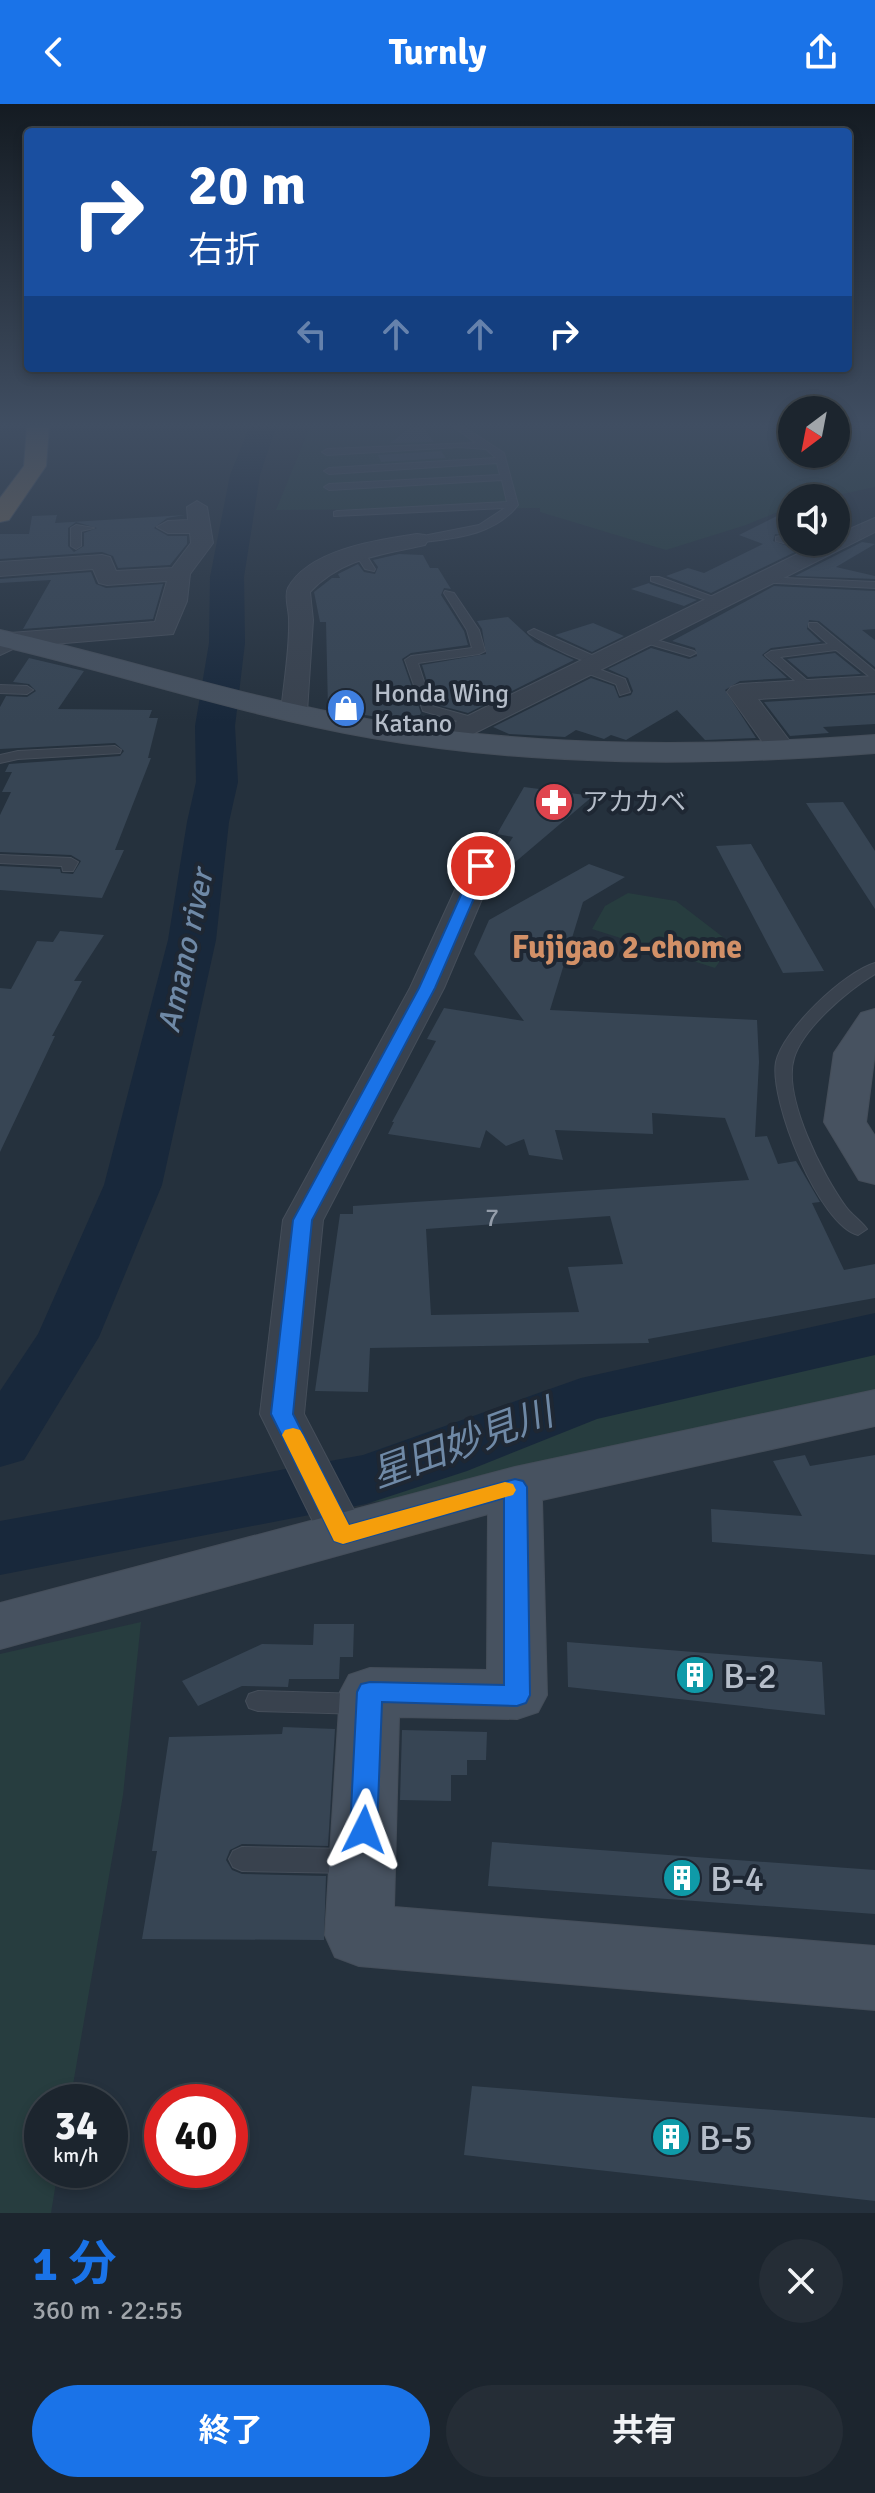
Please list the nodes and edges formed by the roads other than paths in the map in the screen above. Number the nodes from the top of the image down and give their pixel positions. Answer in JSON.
{"nodes":[{"id":1,"x":172,"y":525,"type":"edge"},
{"id":2,"x":200,"y":525,"type":"edge"},
{"id":3,"x":485,"y":525,"type":"edge"},
{"id":4,"x":872,"y":525,"type":"edge"},
{"id":5,"x":168,"y":527,"type":"dead end"},
{"id":6,"x":850,"y":536,"type":"edge"},
{"id":7,"x":76,"y":539,"type":"dead end"},
{"id":8,"x":111,"y":540,"type":"dead end"},
{"id":9,"x":417,"y":540,"type":"joint"},
{"id":10,"x":811,"y":556,"type":"edge"},
{"id":11,"x":183,"y":559,"type":"junction"},
{"id":12,"x":0,"y":569,"type":"edge"},
{"id":13,"x":655,"y":579,"type":"dead end"},
{"id":14,"x":761,"y":580,"type":"junction"},
{"id":15,"x":875,"y":585,"type":"edge"},
{"id":16,"x":449,"y":593,"type":"dead end"},
{"id":17,"x":175,"y":601,"type":"junction"},
{"id":18,"x":719,"y":601,"type":"junction"},
{"id":19,"x":149,"y":602,"type":"dead end"},
{"id":20,"x":813,"y":625,"type":"dead end"},
{"id":21,"x":534,"y":632,"type":"dead end"},
{"id":22,"x":643,"y":639,"type":"junction"},
{"id":23,"x":3,"y":642,"type":"edge"},
{"id":24,"x":838,"y":646,"type":"junction"},
{"id":25,"x":690,"y":653,"type":"dead end"},
{"id":26,"x":592,"y":664,"type":"junction"},
{"id":27,"x":875,"y":677,"type":"edge"},
{"id":28,"x":875,"y":684,"type":"edge"},
{"id":29,"x":807,"y":687,"type":"junction"},
{"id":30,"x":0,"y":689,"type":"edge"},
{"id":31,"x":27,"y":690,"type":"dead end"},
{"id":32,"x":624,"y":692,"type":"dead end"},
{"id":33,"x":288,"y":711,"type":"junction"},
{"id":34,"x":475,"y":722,"type":"junction"},
{"id":35,"x":442,"y":739,"type":"junction"},
{"id":36,"x":875,"y":744,"type":"edge"},
{"id":37,"x":115,"y":750,"type":"dead end"},
{"id":38,"x":784,"y":752,"type":"junction"},
{"id":39,"x":0,"y":759,"type":"edge"},
{"id":40,"x":0,"y":859,"type":"edge"},
{"id":41,"x":481,"y":866,"type":"dead end"},
{"id":42,"x":68,"y":868,"type":"dead end"},
{"id":43,"x":875,"y":968,"type":"edge"},
{"id":44,"x":868,"y":1047,"type":"edge"},
{"id":45,"x":875,"y":1171,"type":"edge"},
{"id":46,"x":858,"y":1229,"type":"dead end"},
{"id":47,"x":875,"y":1408,"type":"edge"},
{"id":48,"x":515,"y":1487,"type":"junction"},
{"id":49,"x":327,"y":1505,"type":"junction"},
{"id":50,"x":0,"y":1626,"type":"edge"},
{"id":51,"x":258,"y":1701,"type":"dead end"},
{"id":52,"x":369,"y":1704,"type":"junction"},
{"id":53,"x":242,"y":1859,"type":"dead end"},
{"id":54,"x":362,"y":1861,"type":"junction"},
{"id":55,"x":875,"y":1978,"type":"edge"}],
"edges":[{"from":1,"to":5,"type":"street"},
{"from":2,"to":11,"type":"street"},
{"from":3,"to":9,"type":"lane"},
{"from":4,"to":6,"type":"street"},
{"from":7,"to":8,"type":"street"},
{"from":9,"to":33,"type":"street"},
{"from":10,"to":14,"type":"street"},
{"from":11,"to":12,"type":"street"},
{"from":11,"to":17,"type":"street"},
{"from":13,"to":18,"type":"lane"},
{"from":14,"to":15,"type":"lane"},
{"from":14,"to":18,"type":"street"},
{"from":16,"to":34,"type":"lane"},
{"from":17,"to":19,"type":"street"},
{"from":17,"to":23,"type":"street"},
{"from":18,"to":22,"type":"street"},
{"from":20,"to":24,"type":"lane"},
{"from":21,"to":26,"type":"lane"},
{"from":22,"to":25,"type":"lane"},
{"from":22,"to":26,"type":"street"},
{"from":23,"to":33,"type":"street"},
{"from":24,"to":27,"type":"lane"},
{"from":24,"to":29,"type":"lane"},
{"from":26,"to":32,"type":"lane"},
{"from":26,"to":34,"type":"street"},
{"from":28,"to":29,"type":"street"},
{"from":29,"to":38,"type":"street"},
{"from":30,"to":31,"type":"lane"},
{"from":33,"to":35,"type":"street"},
{"from":34,"to":35,"type":"street"},
{"from":35,"to":38,"type":"street"},
{"from":36,"to":38,"type":"street"},
{"from":37,"to":39,"type":"lane"},
{"from":40,"to":42,"type":"lane"},
{"from":41,"to":49,"type":"street"},
{"from":43,"to":46,"type":"lane"},
{"from":44,"to":45,"type":"street"},
{"from":47,"to":48,"type":"street"},
{"from":48,"to":49,"type":"street"},
{"from":48,"to":52,"type":"street"},
{"from":49,"to":50,"type":"street"},
{"from":51,"to":52,"type":"lane"},
{"from":52,"to":54,"type":"street"},
{"from":53,"to":54,"type":"lane"},
{"from":54,"to":55,"type":"street"}]}
